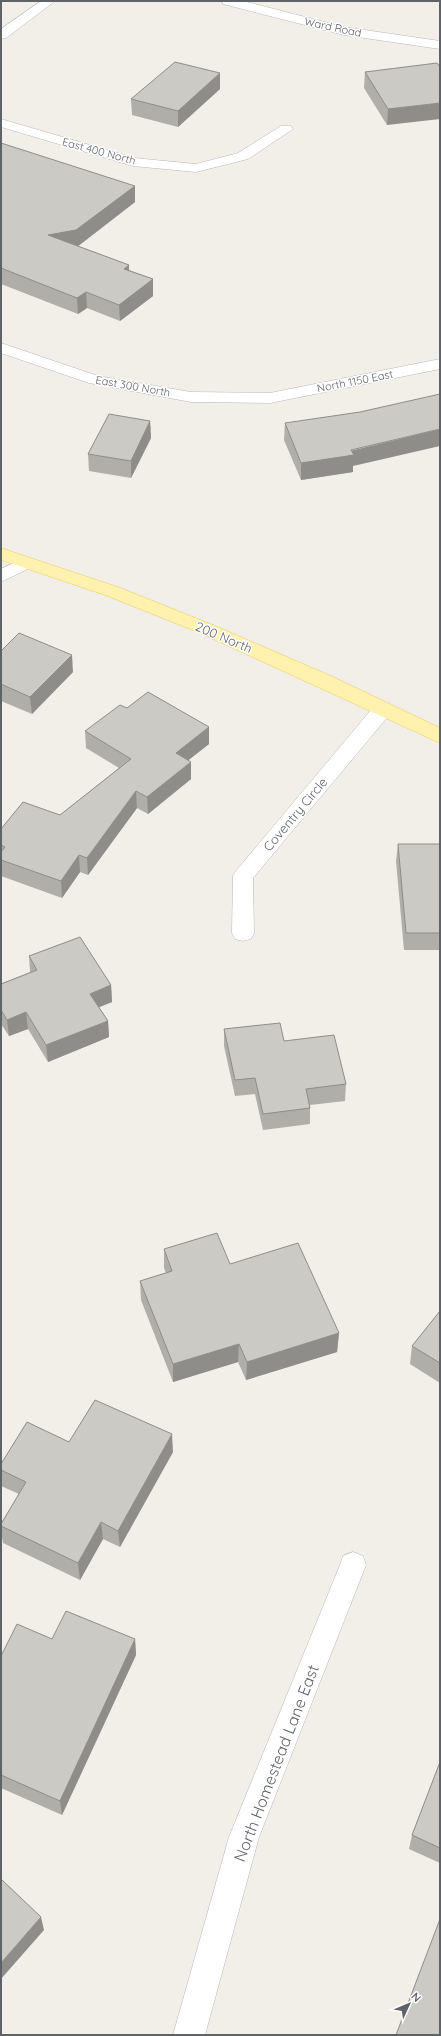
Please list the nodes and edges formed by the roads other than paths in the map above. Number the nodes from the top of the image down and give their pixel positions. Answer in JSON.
{"nodes":[{"id":1,"x":49,"y":1,"type":"edge"},
{"id":2,"x":228,"y":1,"type":"edge"},
{"id":3,"x":1,"y":35,"type":"edge"},
{"id":4,"x":440,"y":45,"type":"edge"},
{"id":5,"x":1,"y":123,"type":"edge"},
{"id":6,"x":286,"y":129,"type":"dead end"},
{"id":7,"x":1,"y":348,"type":"edge"},
{"id":8,"x":440,"y":364,"type":"edge"},
{"id":9,"x":270,"y":398,"type":"joint"},
{"id":10,"x":1,"y":554,"type":"edge"},
{"id":11,"x":26,"y":563,"type":"junction"},
{"id":12,"x":1,"y":576,"type":"edge"},
{"id":13,"x":383,"y":709,"type":"junction"},
{"id":14,"x":440,"y":736,"type":"edge"},
{"id":15,"x":243,"y":933,"type":"dead end"},
{"id":16,"x":353,"y":1564,"type":"dead end"},
{"id":17,"x":189,"y":2035,"type":"edge"}],
"edges":[{"from":1,"to":3,"type":"street"},
{"from":2,"to":4,"type":"street","name":"Ward Road"},
{"from":5,"to":6,"type":"street","name":"East 400 North"},
{"from":7,"to":9,"type":"street","name":"East 300 North"},
{"from":8,"to":9,"type":"street","name":"North 1150 East"},
{"from":10,"to":11,"type":"main road","name":"200 North"},
{"from":11,"to":12,"type":"street"},
{"from":11,"to":13,"type":"main road","name":"200 North"},
{"from":13,"to":14,"type":"main road","name":"200 North"},
{"from":13,"to":15,"type":"street","name":"Coventry Circle"},
{"from":16,"to":17,"type":"street","name":"North Homestead Lane East"}]}
